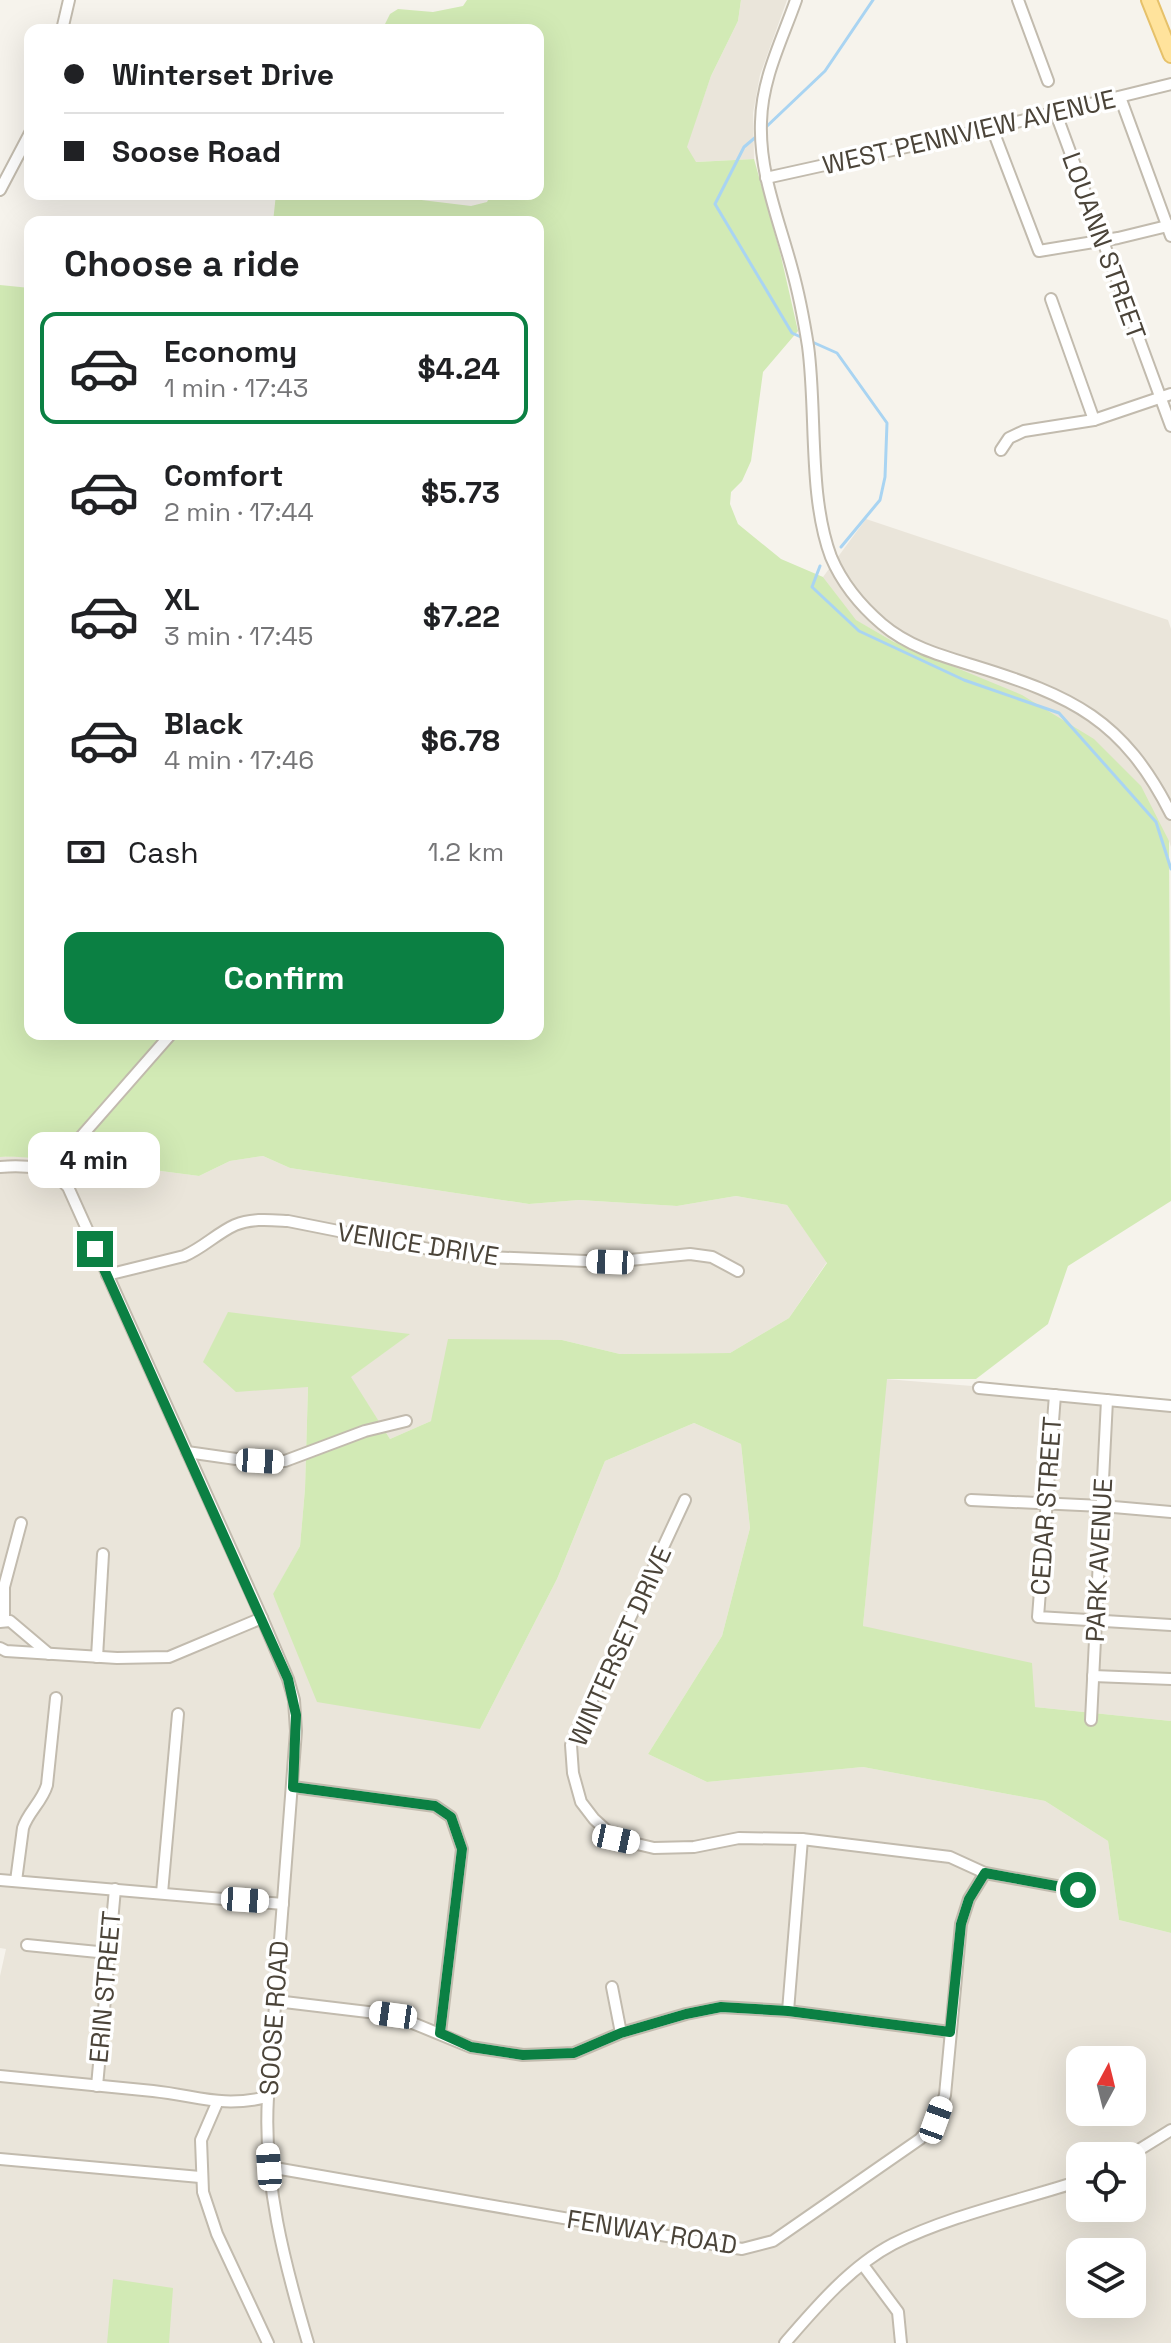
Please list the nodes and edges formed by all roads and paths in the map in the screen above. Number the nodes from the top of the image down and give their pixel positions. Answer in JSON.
{"nodes":[{"id":1,"x":69,"y":0,"type":"edge"},
{"id":2,"x":796,"y":0,"type":"edge"},
{"id":3,"x":1018,"y":0,"type":"edge"},
{"id":4,"x":1149,"y":0,"type":"edge"},
{"id":5,"x":63,"y":24,"type":"edge"},
{"id":6,"x":1171,"y":55,"type":"edge"},
{"id":7,"x":1048,"y":81,"type":"dead end"},
{"id":8,"x":1171,"y":84,"type":"edge"},
{"id":9,"x":1120,"y":97,"type":"junction"},
{"id":10,"x":1055,"y":111,"type":"junction"},
{"id":11,"x":992,"y":128,"type":"junction"},
{"id":12,"x":24,"y":144,"type":"edge"},
{"id":13,"x":766,"y":178,"type":"junction"},
{"id":14,"x":0,"y":190,"type":"edge"},
{"id":15,"x":1170,"y":229,"type":"edge"},
{"id":16,"x":1102,"y":240,"type":"junction"},
{"id":17,"x":1051,"y":299,"type":"dead end"},
{"id":18,"x":1171,"y":394,"type":"edge"},
{"id":19,"x":1160,"y":398,"type":"junction"},
{"id":20,"x":1094,"y":420,"type":"junction"},
{"id":21,"x":1171,"y":426,"type":"edge"},
{"id":22,"x":1001,"y":450,"type":"dead end"},
{"id":23,"x":1171,"y":814,"type":"edge"},
{"id":24,"x":166,"y":1040,"type":"edge"},
{"id":25,"x":0,"y":1167,"type":"edge"},
{"id":26,"x":50,"y":1172,"type":"junction"},
{"id":27,"x":738,"y":1271,"type":"dead end"},
{"id":28,"x":107,"y":1275,"type":"junction"},
{"id":29,"x":979,"y":1388,"type":"dead end"},
{"id":30,"x":1055,"y":1395,"type":"junction"},
{"id":31,"x":1107,"y":1400,"type":"junction"},
{"id":32,"x":1171,"y":1406,"type":"edge"},
{"id":33,"x":406,"y":1421,"type":"dead end"},
{"id":34,"x":187,"y":1452,"type":"junction"},
{"id":35,"x":685,"y":1500,"type":"dead end"},
{"id":36,"x":971,"y":1500,"type":"dead end"},
{"id":37,"x":1046,"y":1504,"type":"junction"},
{"id":38,"x":1102,"y":1506,"type":"junction"},
{"id":39,"x":1171,"y":1512,"type":"edge"},
{"id":40,"x":21,"y":1523,"type":"dead end"},
{"id":41,"x":103,"y":1554,"type":"dead end"},
{"id":42,"x":262,"y":1618,"type":"junction"},
{"id":43,"x":2,"y":1621,"type":"edge"},
{"id":44,"x":1096,"y":1621,"type":"junction"},
{"id":45,"x":1171,"y":1625,"type":"edge"},
{"id":46,"x":0,"y":1648,"type":"edge"},
{"id":47,"x":49,"y":1654,"type":"junction"},
{"id":48,"x":97,"y":1657,"type":"junction"},
{"id":49,"x":1093,"y":1676,"type":"junction"},
{"id":50,"x":1171,"y":1679,"type":"edge"},
{"id":51,"x":56,"y":1698,"type":"dead end"},
{"id":52,"x":178,"y":1714,"type":"dead end"},
{"id":53,"x":1091,"y":1720,"type":"dead end"},
{"id":54,"x":293,"y":1787,"type":"junction"},
{"id":55,"x":802,"y":1839,"type":"junction"},
{"id":56,"x":985,"y":1873,"type":"junction"},
{"id":57,"x":0,"y":1880,"type":"edge"},
{"id":58,"x":16,"y":1881,"type":"junction"},
{"id":59,"x":115,"y":1889,"type":"junction"},
{"id":60,"x":1078,"y":1890,"type":"dead end"},
{"id":61,"x":162,"y":1893,"type":"junction"},
{"id":62,"x":283,"y":1904,"type":"junction"},
{"id":63,"x":27,"y":1945,"type":"dead end"},
{"id":64,"x":108,"y":1953,"type":"junction"},
{"id":65,"x":612,"y":1987,"type":"dead end"},
{"id":66,"x":276,"y":2001,"type":"junction"},
{"id":67,"x":788,"y":2011,"type":"junction"},
{"id":68,"x":950,"y":2032,"type":"junction"},
{"id":69,"x":440,"y":2033,"type":"junction"},
{"id":70,"x":621,"y":2033,"type":"junction"},
{"id":71,"x":0,"y":2076,"type":"edge"},
{"id":72,"x":97,"y":2086,"type":"junction"},
{"id":73,"x":268,"y":2097,"type":"junction"},
{"id":74,"x":217,"y":2103,"type":"junction"},
{"id":75,"x":1171,"y":2130,"type":"edge"},
{"id":76,"x":1146,"y":2145,"type":"edge"},
{"id":77,"x":0,"y":2159,"type":"edge"},
{"id":78,"x":269,"y":2167,"type":"junction"},
{"id":79,"x":200,"y":2177,"type":"junction"},
{"id":80,"x":1066,"y":2185,"type":"edge"},
{"id":81,"x":863,"y":2265,"type":"junction"},
{"id":82,"x":268,"y":2343,"type":"edge"},
{"id":83,"x":308,"y":2343,"type":"edge"},
{"id":84,"x":785,"y":2343,"type":"edge"},
{"id":85,"x":901,"y":2343,"type":"edge"}],
"edges":[{"from":1,"to":5,"type":"street"},
{"from":2,"to":13,"type":"street"},
{"from":3,"to":7,"type":"street"},
{"from":4,"to":6,"type":"main road"},
{"from":8,"to":9,"type":"street","name":"WEST PENNVIEW AVENUE"},
{"from":9,"to":10,"type":"street","name":"WEST PENNVIEW AVENUE"},
{"from":9,"to":15,"type":"street"},
{"from":10,"to":11,"type":"street","name":"WEST PENNVIEW AVENUE"},
{"from":10,"to":16,"type":"street","name":"LOUANN STREET"},
{"from":11,"to":13,"type":"street","name":"WEST PENNVIEW AVENUE"},
{"from":11,"to":16,"type":"street"},
{"from":12,"to":14,"type":"street"},
{"from":13,"to":23,"type":"street"},
{"from":15,"to":16,"type":"street"},
{"from":16,"to":19,"type":"street","name":"LOUANN STREET"},
{"from":17,"to":20,"type":"street"},
{"from":18,"to":19,"type":"street"},
{"from":19,"to":20,"type":"street"},
{"from":19,"to":21,"type":"street","name":"LOUANN STREET"},
{"from":20,"to":22,"type":"street"},
{"from":24,"to":26,"type":"street"},
{"from":25,"to":26,"type":"street"},
{"from":26,"to":28,"type":"street","name":"SOOSE ROAD"},
{"from":27,"to":28,"type":"street","name":"VENICE DRIVE"},
{"from":28,"to":34,"type":"street","name":"SOOSE ROAD"},
{"from":29,"to":30,"type":"street"},
{"from":30,"to":31,"type":"street"},
{"from":30,"to":37,"type":"street","name":"CEDAR STREET"},
{"from":31,"to":32,"type":"street"},
{"from":31,"to":38,"type":"street","name":"PARK AVENUE"},
{"from":33,"to":34,"type":"street"},
{"from":34,"to":42,"type":"street","name":"SOOSE ROAD"},
{"from":35,"to":55,"type":"street","name":"WINTERSET DRIVE"},
{"from":36,"to":37,"type":"street"},
{"from":37,"to":38,"type":"street"},
{"from":37,"to":44,"type":"street","name":"CEDAR STREET"},
{"from":38,"to":39,"type":"street"},
{"from":38,"to":44,"type":"street","name":"PARK AVENUE"},
{"from":40,"to":43,"type":"street"},
{"from":41,"to":48,"type":"street"},
{"from":42,"to":48,"type":"street"},
{"from":42,"to":54,"type":"street","name":"SOOSE ROAD"},
{"from":43,"to":47,"type":"street"},
{"from":44,"to":45,"type":"street"},
{"from":44,"to":49,"type":"street","name":"PARK AVENUE"},
{"from":46,"to":47,"type":"street"},
{"from":47,"to":48,"type":"street"},
{"from":49,"to":50,"type":"street"},
{"from":49,"to":53,"type":"street","name":"PARK AVENUE"},
{"from":51,"to":58,"type":"street"},
{"from":52,"to":61,"type":"street"},
{"from":54,"to":62,"type":"street","name":"SOOSE ROAD"},
{"from":54,"to":69,"type":"street"},
{"from":55,"to":56,"type":"street","name":"WINTERSET DRIVE"},
{"from":55,"to":67,"type":"street"},
{"from":56,"to":60,"type":"street","name":"WINTERSET DRIVE"},
{"from":56,"to":68,"type":"street","name":"FENWAY ROAD"},
{"from":57,"to":58,"type":"street"},
{"from":58,"to":59,"type":"street"},
{"from":59,"to":61,"type":"street"},
{"from":59,"to":64,"type":"street","name":"ERIN STREET"},
{"from":61,"to":62,"type":"street"},
{"from":62,"to":66,"type":"street","name":"SOOSE ROAD"},
{"from":63,"to":64,"type":"street"},
{"from":64,"to":72,"type":"street","name":"ERIN STREET"},
{"from":65,"to":70,"type":"street"},
{"from":66,"to":69,"type":"street"},
{"from":66,"to":73,"type":"street","name":"SOOSE ROAD"},
{"from":67,"to":68,"type":"street"},
{"from":67,"to":70,"type":"street"},
{"from":68,"to":78,"type":"street","name":"FENWAY ROAD"},
{"from":69,"to":70,"type":"street"},
{"from":71,"to":72,"type":"street"},
{"from":72,"to":74,"type":"street"},
{"from":73,"to":74,"type":"street"},
{"from":73,"to":78,"type":"street","name":"SOOSE ROAD"},
{"from":74,"to":79,"type":"street"},
{"from":75,"to":76,"type":"street"},
{"from":77,"to":79,"type":"street"},
{"from":78,"to":83,"type":"street","name":"SOOSE ROAD"},
{"from":79,"to":82,"type":"street"},
{"from":80,"to":81,"type":"street"},
{"from":81,"to":84,"type":"street"},
{"from":81,"to":85,"type":"street"}]}
